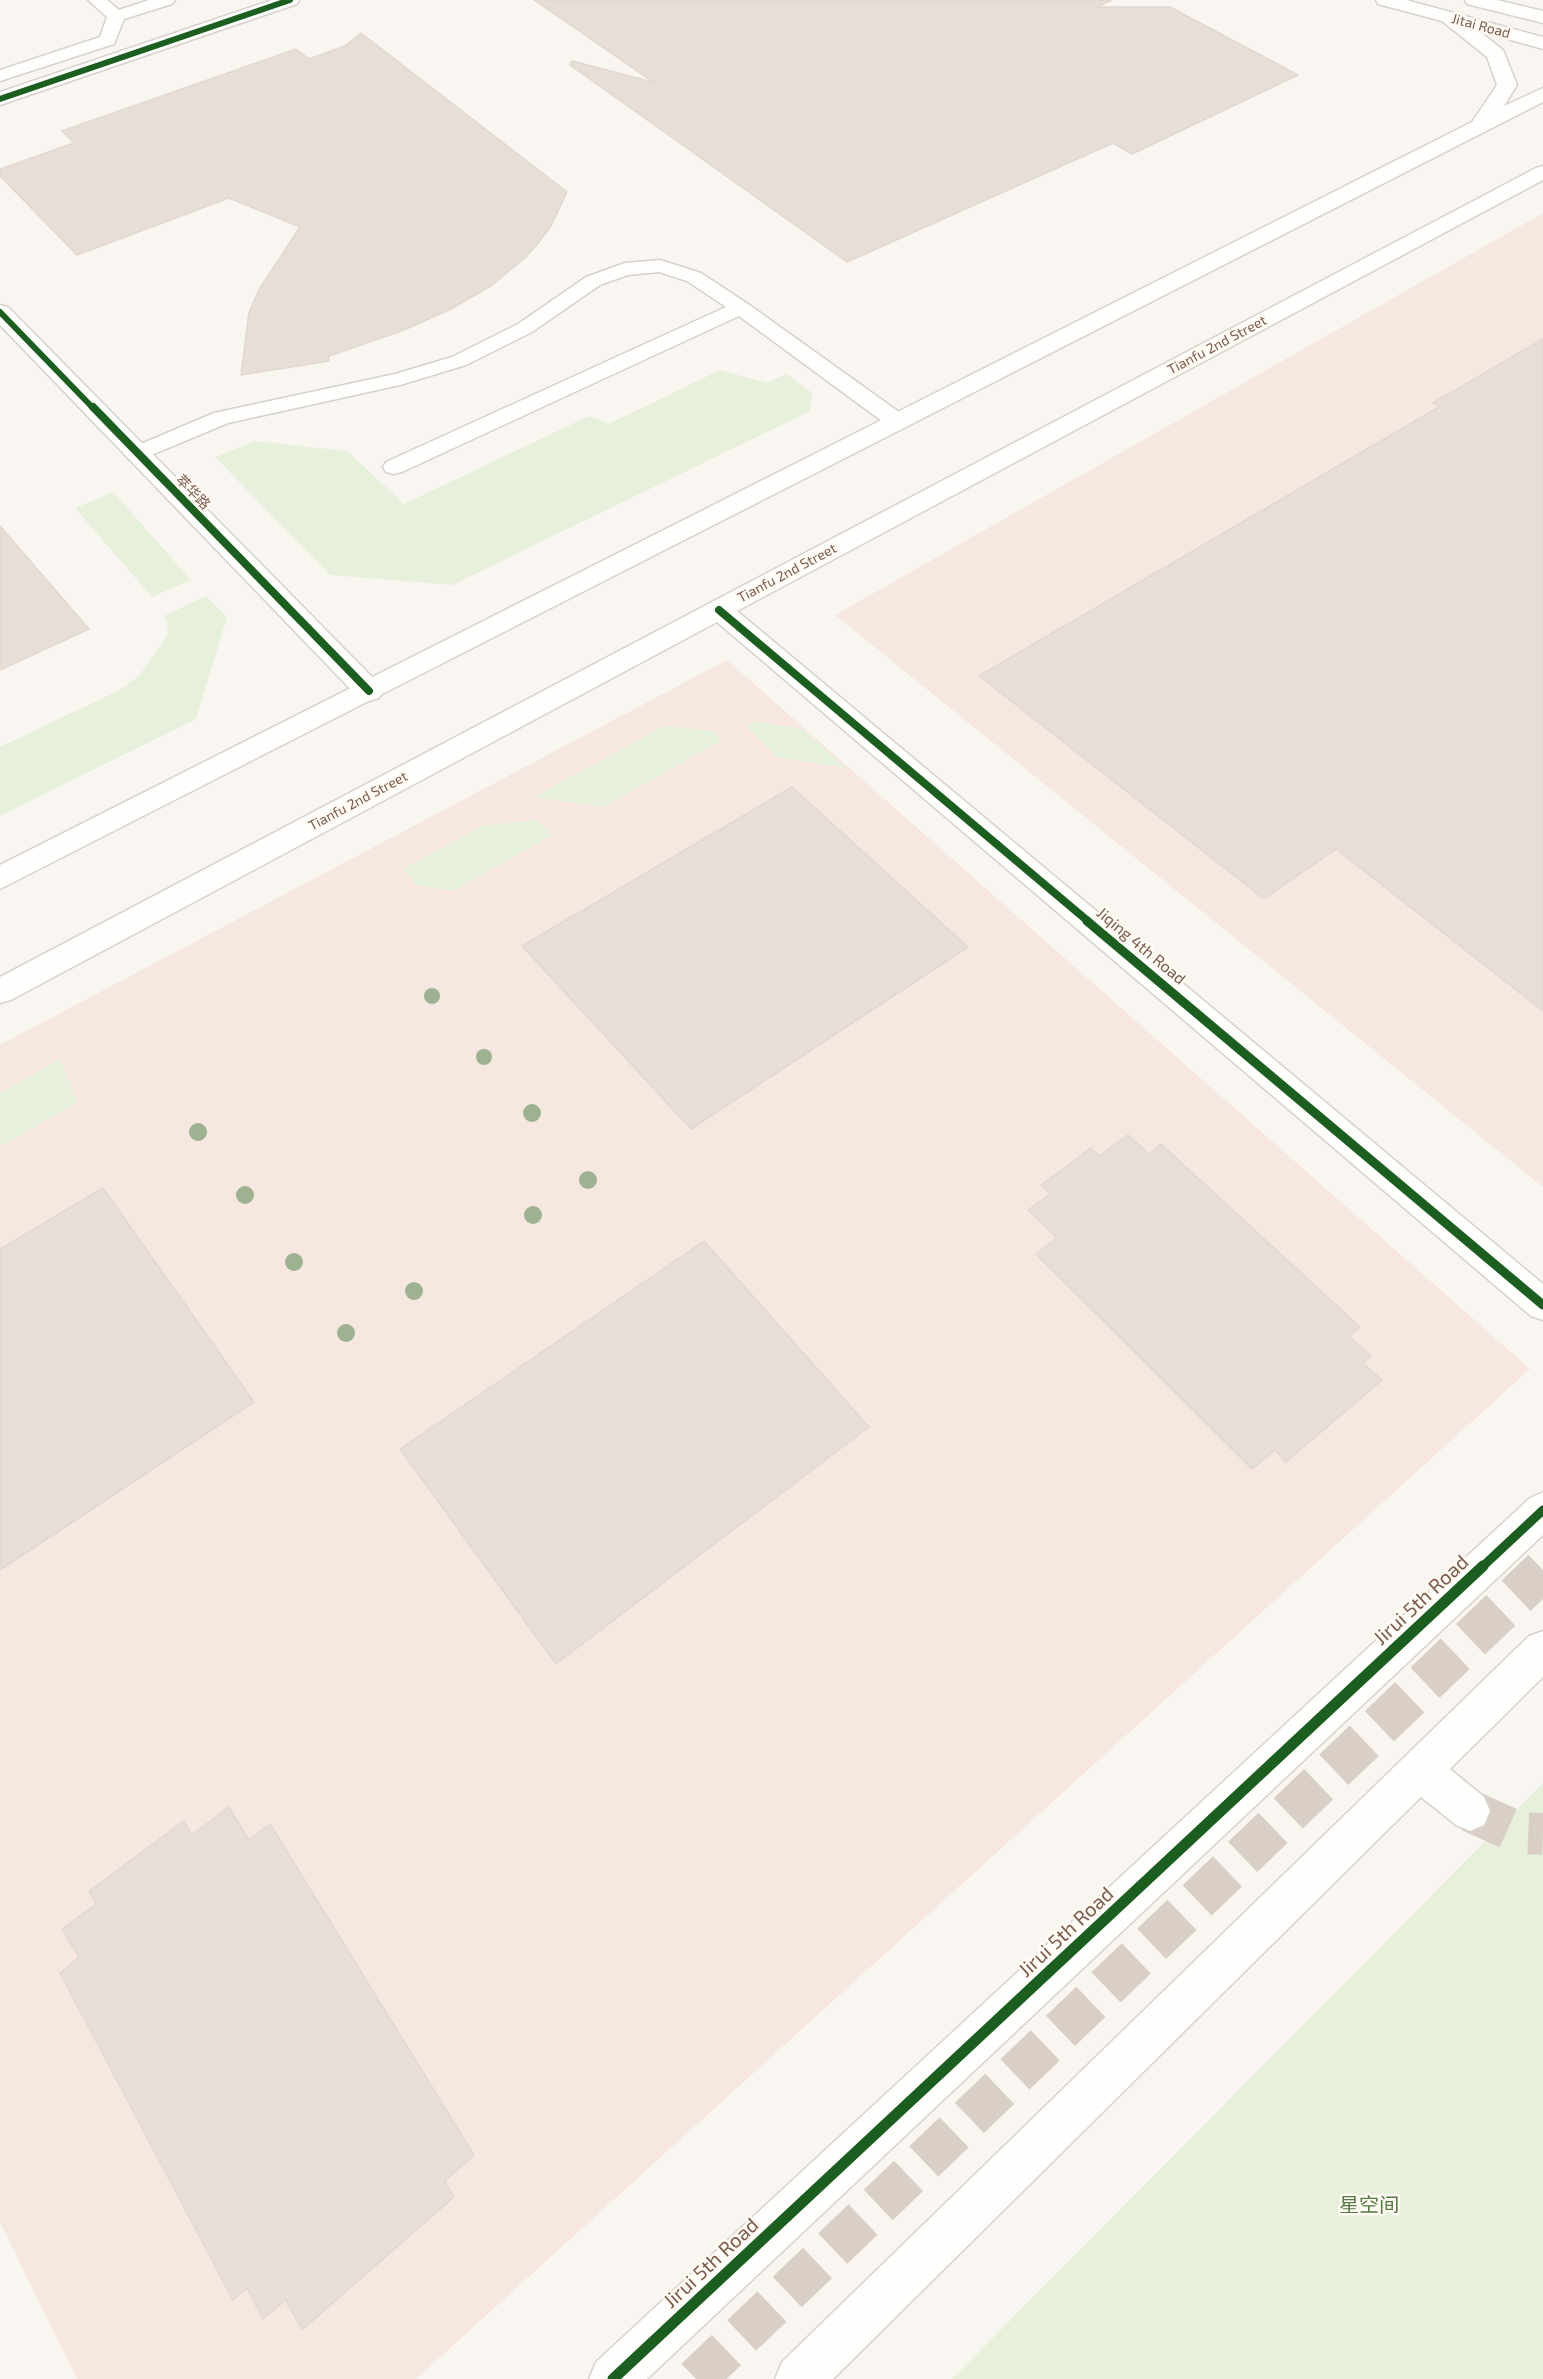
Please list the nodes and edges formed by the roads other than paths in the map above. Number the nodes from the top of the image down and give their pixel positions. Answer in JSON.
{"nodes":[{"id":1,"x":97,"y":0,"type":"edge"},
{"id":2,"x":166,"y":0,"type":"edge"},
{"id":3,"x":290,"y":0,"type":"edge"},
{"id":4,"x":1385,"y":0,"type":"edge"},
{"id":5,"x":1474,"y":0,"type":"edge"},
{"id":6,"x":116,"y":16,"type":"junction"},
{"id":7,"x":1448,"y":17,"type":"junction"},
{"id":8,"x":1543,"y":17,"type":"edge"},
{"id":9,"x":1543,"y":43,"type":"edge"},
{"id":10,"x":0,"y":76,"type":"edge"},
{"id":11,"x":1543,"y":94,"type":"edge"},
{"id":12,"x":0,"y":99,"type":"edge"},
{"id":13,"x":1444,"y":144,"type":"junction"},
{"id":14,"x":1543,"y":172,"type":"edge"},
{"id":15,"x":741,"y":308,"type":"junction"},
{"id":16,"x":0,"y":312,"type":"edge"},
{"id":17,"x":898,"y":422,"type":"junction"},
{"id":18,"x":137,"y":454,"type":"junction"},
{"id":19,"x":394,"y":467,"type":"dead end"},
{"id":20,"x":719,"y":610,"type":"junction"},
{"id":21,"x":369,"y":691,"type":"junction"},
{"id":22,"x":0,"y":878,"type":"edge"},
{"id":23,"x":0,"y":991,"type":"edge"},
{"id":24,"x":1543,"y":1305,"type":"edge"},
{"id":25,"x":1543,"y":1510,"type":"edge"},
{"id":26,"x":1543,"y":1650,"type":"edge"},
{"id":27,"x":1420,"y":1771,"type":"junction"},
{"id":28,"x":1470,"y":1811,"type":"tunnel mouth"},
{"id":29,"x":614,"y":2379,"type":"edge"},
{"id":30,"x":799,"y":2379,"type":"edge"}],
"edges":[{"from":1,"to":6,"type":"lane"},
{"from":2,"to":6,"type":"lane"},
{"from":3,"to":12,"type":"main road"},
{"from":4,"to":7,"type":"main road","name":"Jitai Road"},
{"from":5,"to":8,"type":"main road","name":"Jitai Road"},
{"from":6,"to":10,"type":"lane"},
{"from":7,"to":9,"type":"main road","name":"Jitai Road"},
{"from":7,"to":13,"type":"main road"},
{"from":11,"to":13,"type":"main road"},
{"from":13,"to":17,"type":"main road"},
{"from":14,"to":20,"type":"main road","name":"Tianfu 2nd Street"},
{"from":15,"to":17,"type":"lane"},
{"from":15,"to":18,"type":"lane"},
{"from":15,"to":19,"type":"lane"},
{"from":16,"to":18,"type":"main road","name":"萃华路"},
{"from":17,"to":21,"type":"main road"},
{"from":18,"to":21,"type":"main road","name":"萃华路"},
{"from":20,"to":23,"type":"main road","name":"Tianfu 2nd Street"},
{"from":20,"to":24,"type":"main road","name":"Jiqing 4th Road"},
{"from":21,"to":22,"type":"main road"},
{"from":25,"to":29,"type":"main road","name":"Jirui 5th Road"},
{"from":26,"to":27,"type":"main road"},
{"from":27,"to":28,"type":"main road"},
{"from":27,"to":30,"type":"main road"}]}
